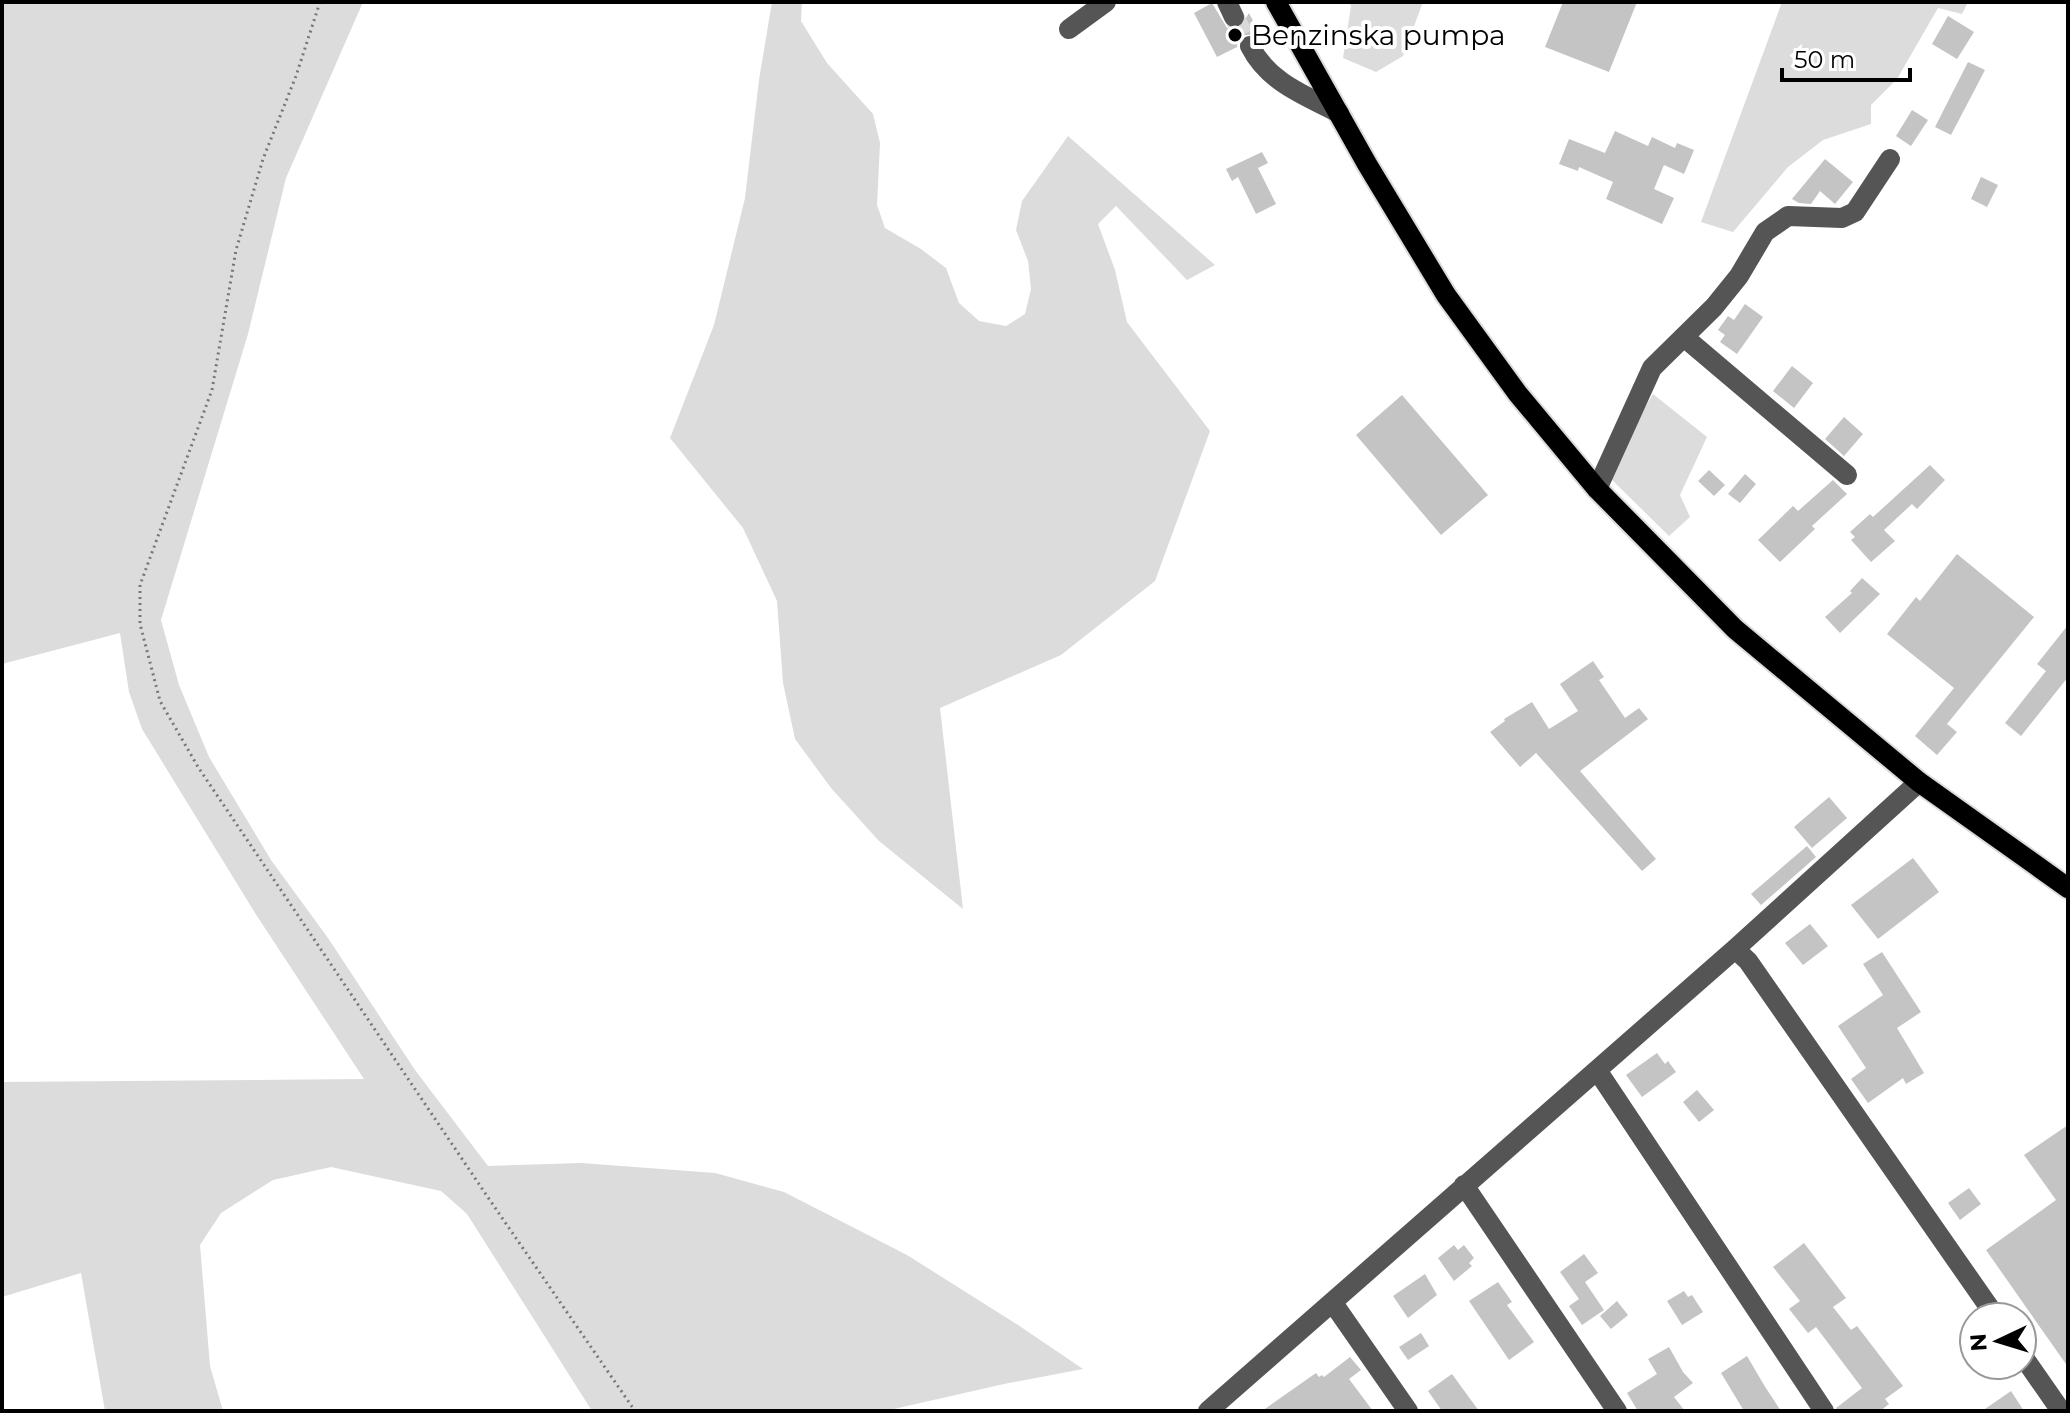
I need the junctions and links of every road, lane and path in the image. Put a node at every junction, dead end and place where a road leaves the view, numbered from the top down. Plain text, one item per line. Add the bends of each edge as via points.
1 (320, 2) edge
2 (1106, 2) edge
3 (1276, 2) edge
4 (1069, 29) dead end
5 (1250, 46) tunnel mouth
6 (1339, 113) junction
7 (1890, 159) dead end
8 (1684, 337) junction
9 (1847, 475) dead end
10 (1597, 489) junction
11 (1919, 782) junction
12 (2068, 888) edge
13 (1735, 949) junction
14 (1597, 1070) junction
15 (1464, 1185) junction
16 (1985, 1301) edge
17 (1333, 1303) junction
18 (2038, 1378) edge
19 (635, 1411) edge
20 (1208, 1411) edge
21 (1408, 1411) edge
22 (1617, 1411) edge
23 (1824, 1411) edge
24 (2061, 1411) edge

1 - 19 path via 236,250 212,390 140,585 142,637 160,701 198,767
2 - 4 street
3 - 6 main road
5 - 6 street via 1257,61 1287,87
6 - 10 main road via 1446,295
7 - 8 street via 1855,212 1842,218 1788,216 1765,232 1739,276
8 - 9 street
8 - 10 street via 1652,368
10 - 11 main road via 1735,629
11 - 12 main road
11 - 13 street
13 - 14 street
13 - 16 street
14 - 15 street
14 - 23 street
15 - 17 street
15 - 22 street
17 - 20 street
17 - 21 street
18 - 24 street

